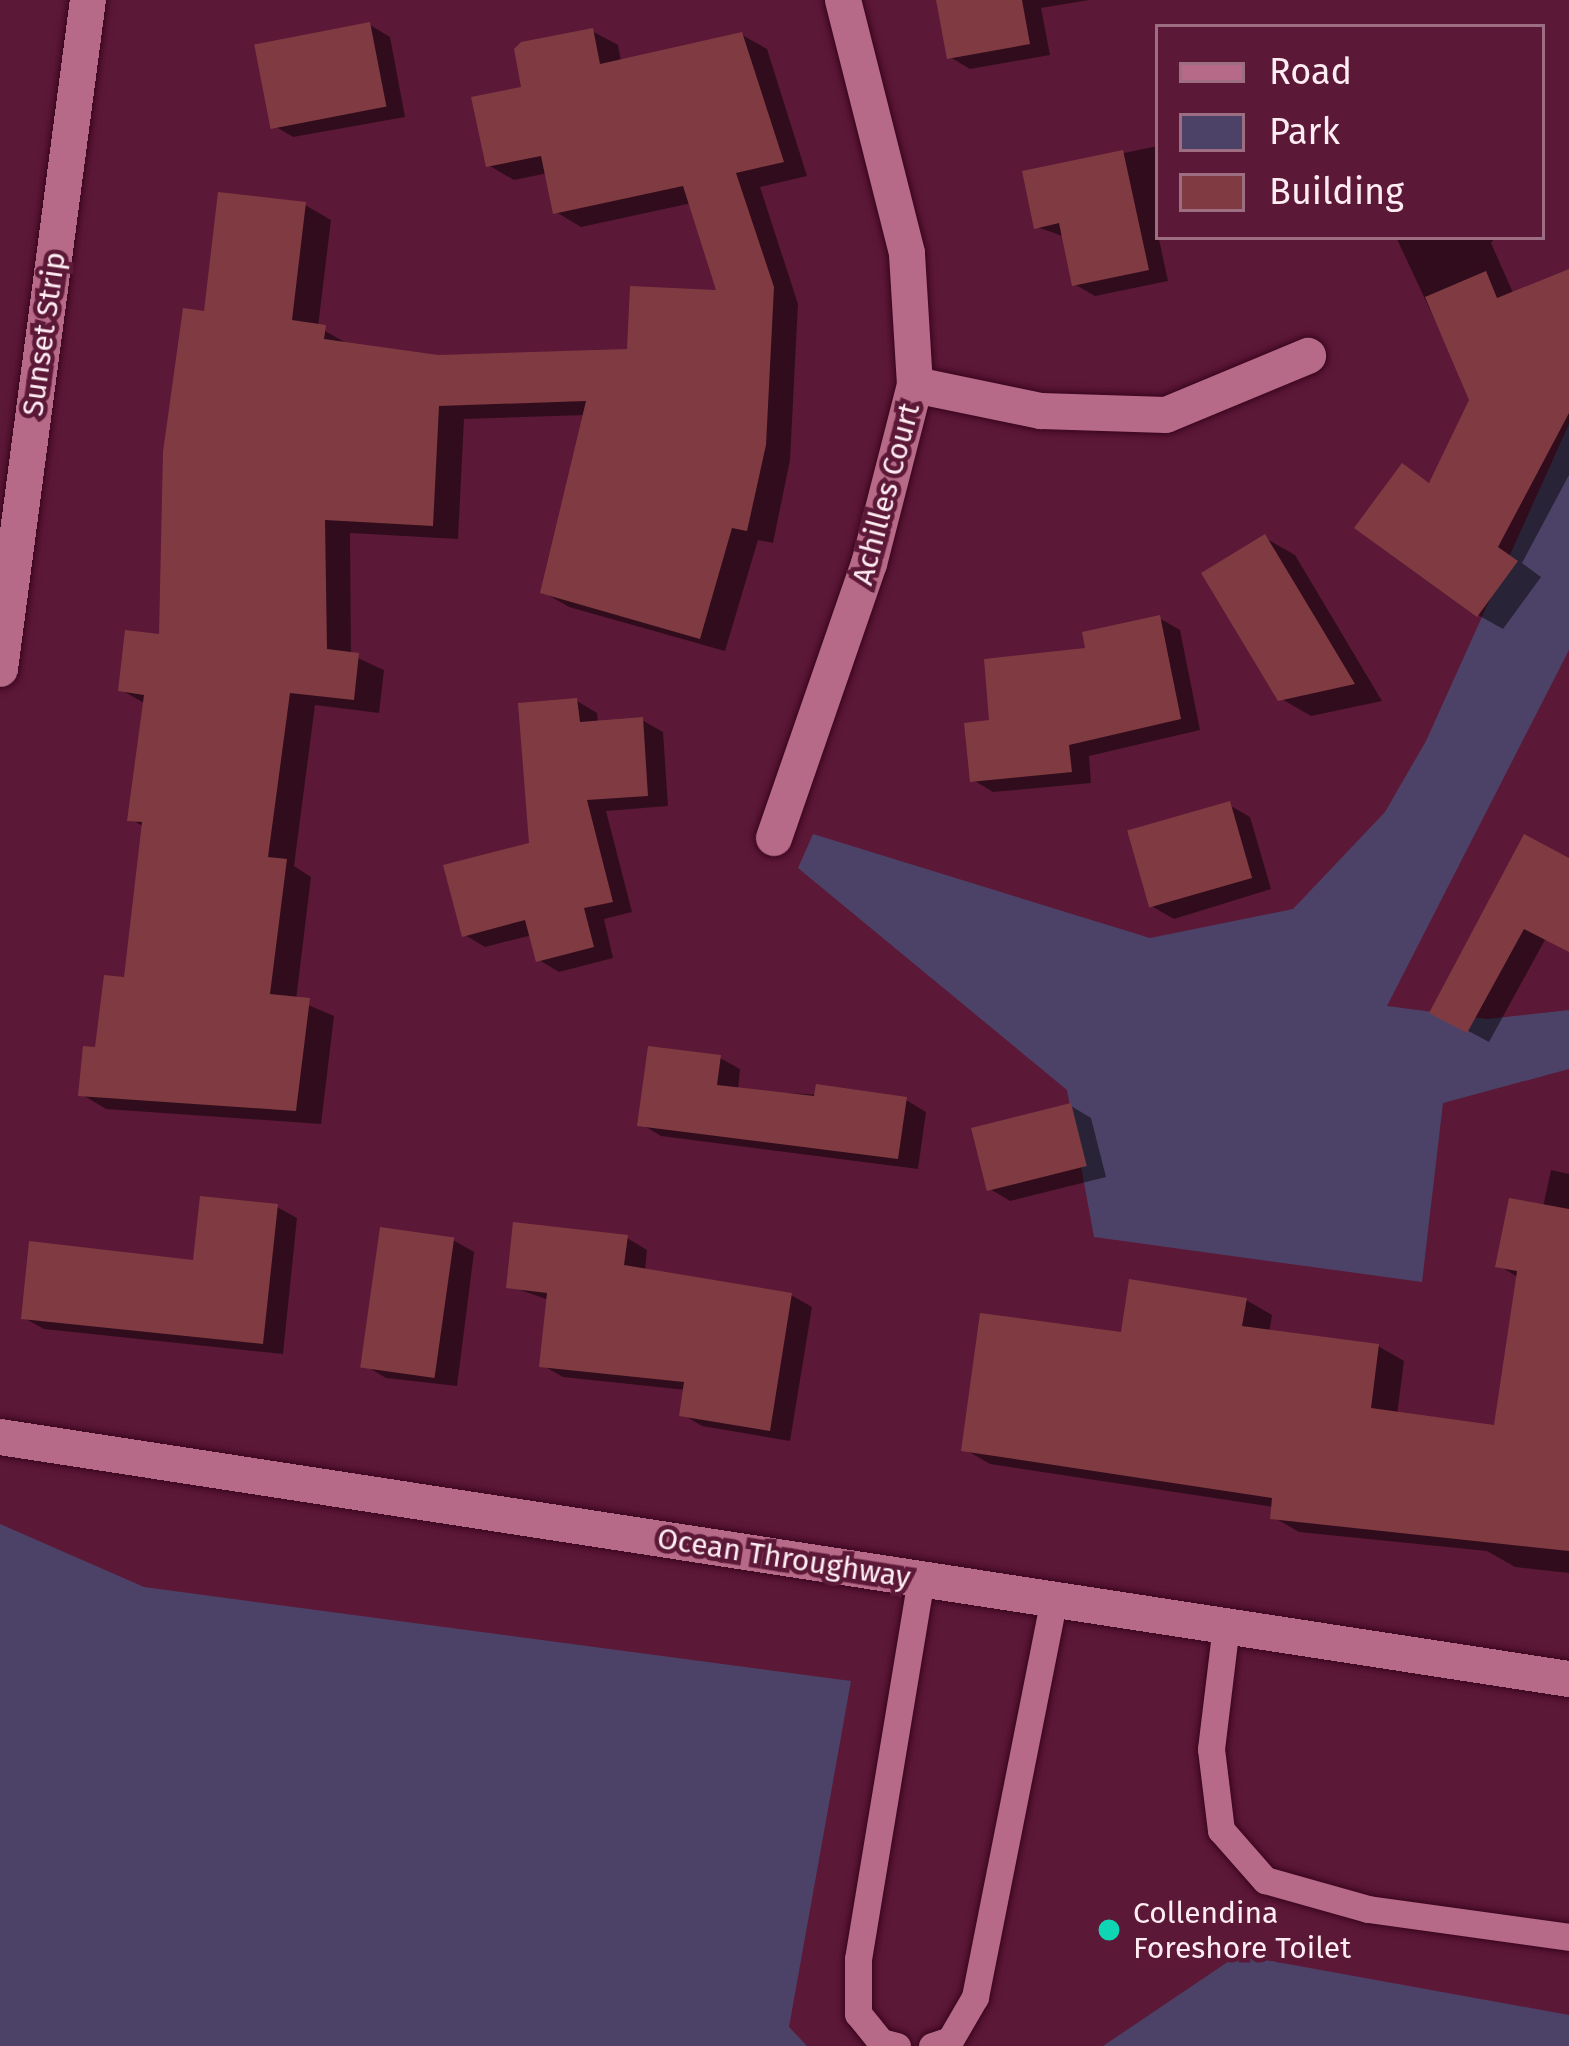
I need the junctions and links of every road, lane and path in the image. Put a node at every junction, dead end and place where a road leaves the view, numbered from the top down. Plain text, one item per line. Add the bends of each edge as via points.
1 (88, 0) edge
2 (843, 0) edge
3 (1308, 356) dead end
4 (915, 385) junction
5 (0, 669) edge
6 (774, 838) dead end
7 (0, 1437) edge
8 (921, 1579) junction
9 (1054, 1599) junction
10 (1226, 1625) junction
11 (1569, 1679) edge
12 (1569, 1936) edge
13 (897, 2046) edge
14 (932, 2046) edge

1 - 5 street, Sunset Strip
2 - 4 street, Achilles Court via 907,253
3 - 4 street via 1166,415 1041,411
4 - 6 street, Achilles Court via 869,564
7 - 8 street, Ocean Throughway
8 - 9 street, Ocean Throughway
8 - 13 lane via 858,1959 858,2014 881,2042
9 - 10 street, Ocean Throughway
9 - 14 lane via 975,1997 950,2040
10 - 11 street, Ocean Throughway
10 - 12 lane via 1211,1749 1221,1830 1265,1880 1368,1909

